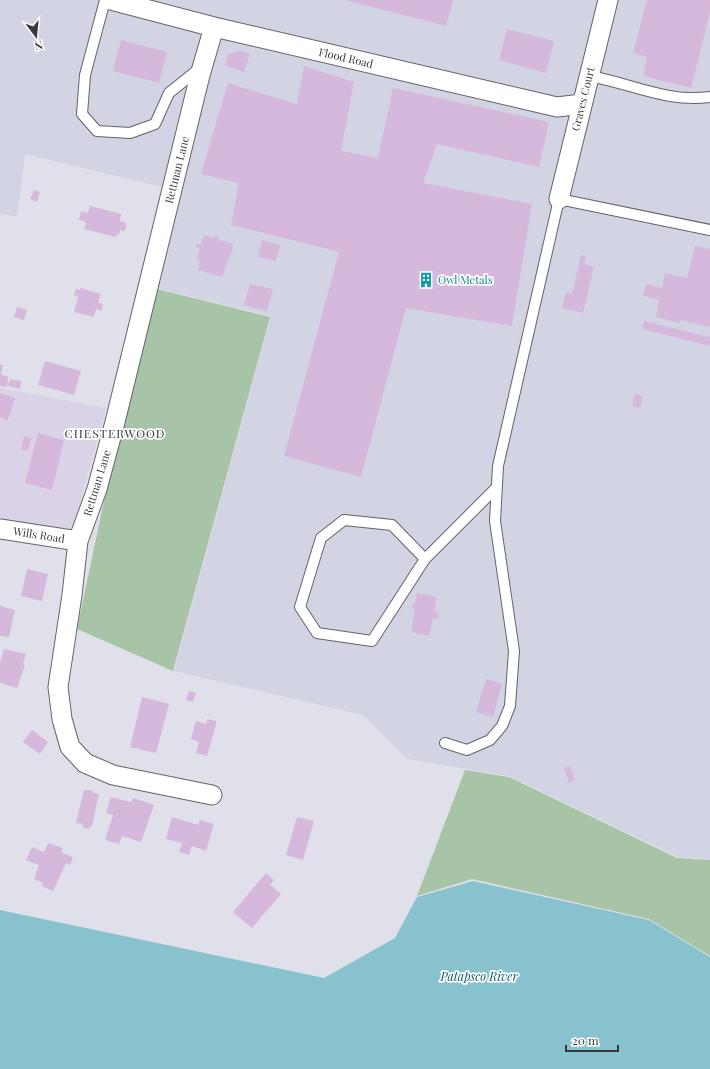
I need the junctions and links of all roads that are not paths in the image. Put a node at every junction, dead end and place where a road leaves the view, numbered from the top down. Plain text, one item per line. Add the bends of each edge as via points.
1 (106, 0) edge
2 (111, 0) edge
3 (608, 0) edge
4 (214, 27) junction
5 (203, 66) junction
6 (589, 76) junction
7 (710, 97) edge
8 (582, 104) junction
9 (560, 199) junction
10 (710, 230) edge
11 (497, 487) junction
12 (0, 529) edge
13 (78, 542) junction
14 (425, 559) junction
15 (445, 743) dead end
16 (212, 795) dead end

1 - 5 lane via 85,75 82,114 97,131 130,133 155,124 170,93
2 - 4 street, Flood Road
3 - 6 street, Graves Court
4 - 5 street, Rettman Lane
4 - 8 street, Flood Road via 557,107
5 - 13 street, Rettman Lane via 115,422 97,489
6 - 7 lane via 665,96 691,99
6 - 8 street, Graves Court
8 - 9 street, Graves Court
9 - 10 lane
9 - 11 lane via 498,466
11 - 14 lane
11 - 15 lane via 495,521 514,651 510,706 502,726 490,740 467,750
12 - 13 street, Wills Road
13 - 16 street, Rettman Lane via 58,688 62,719 70,747 85,763 113,775
14 - 14 lane via 372,641 318,633 300,607 321,538 344,520 392,525

